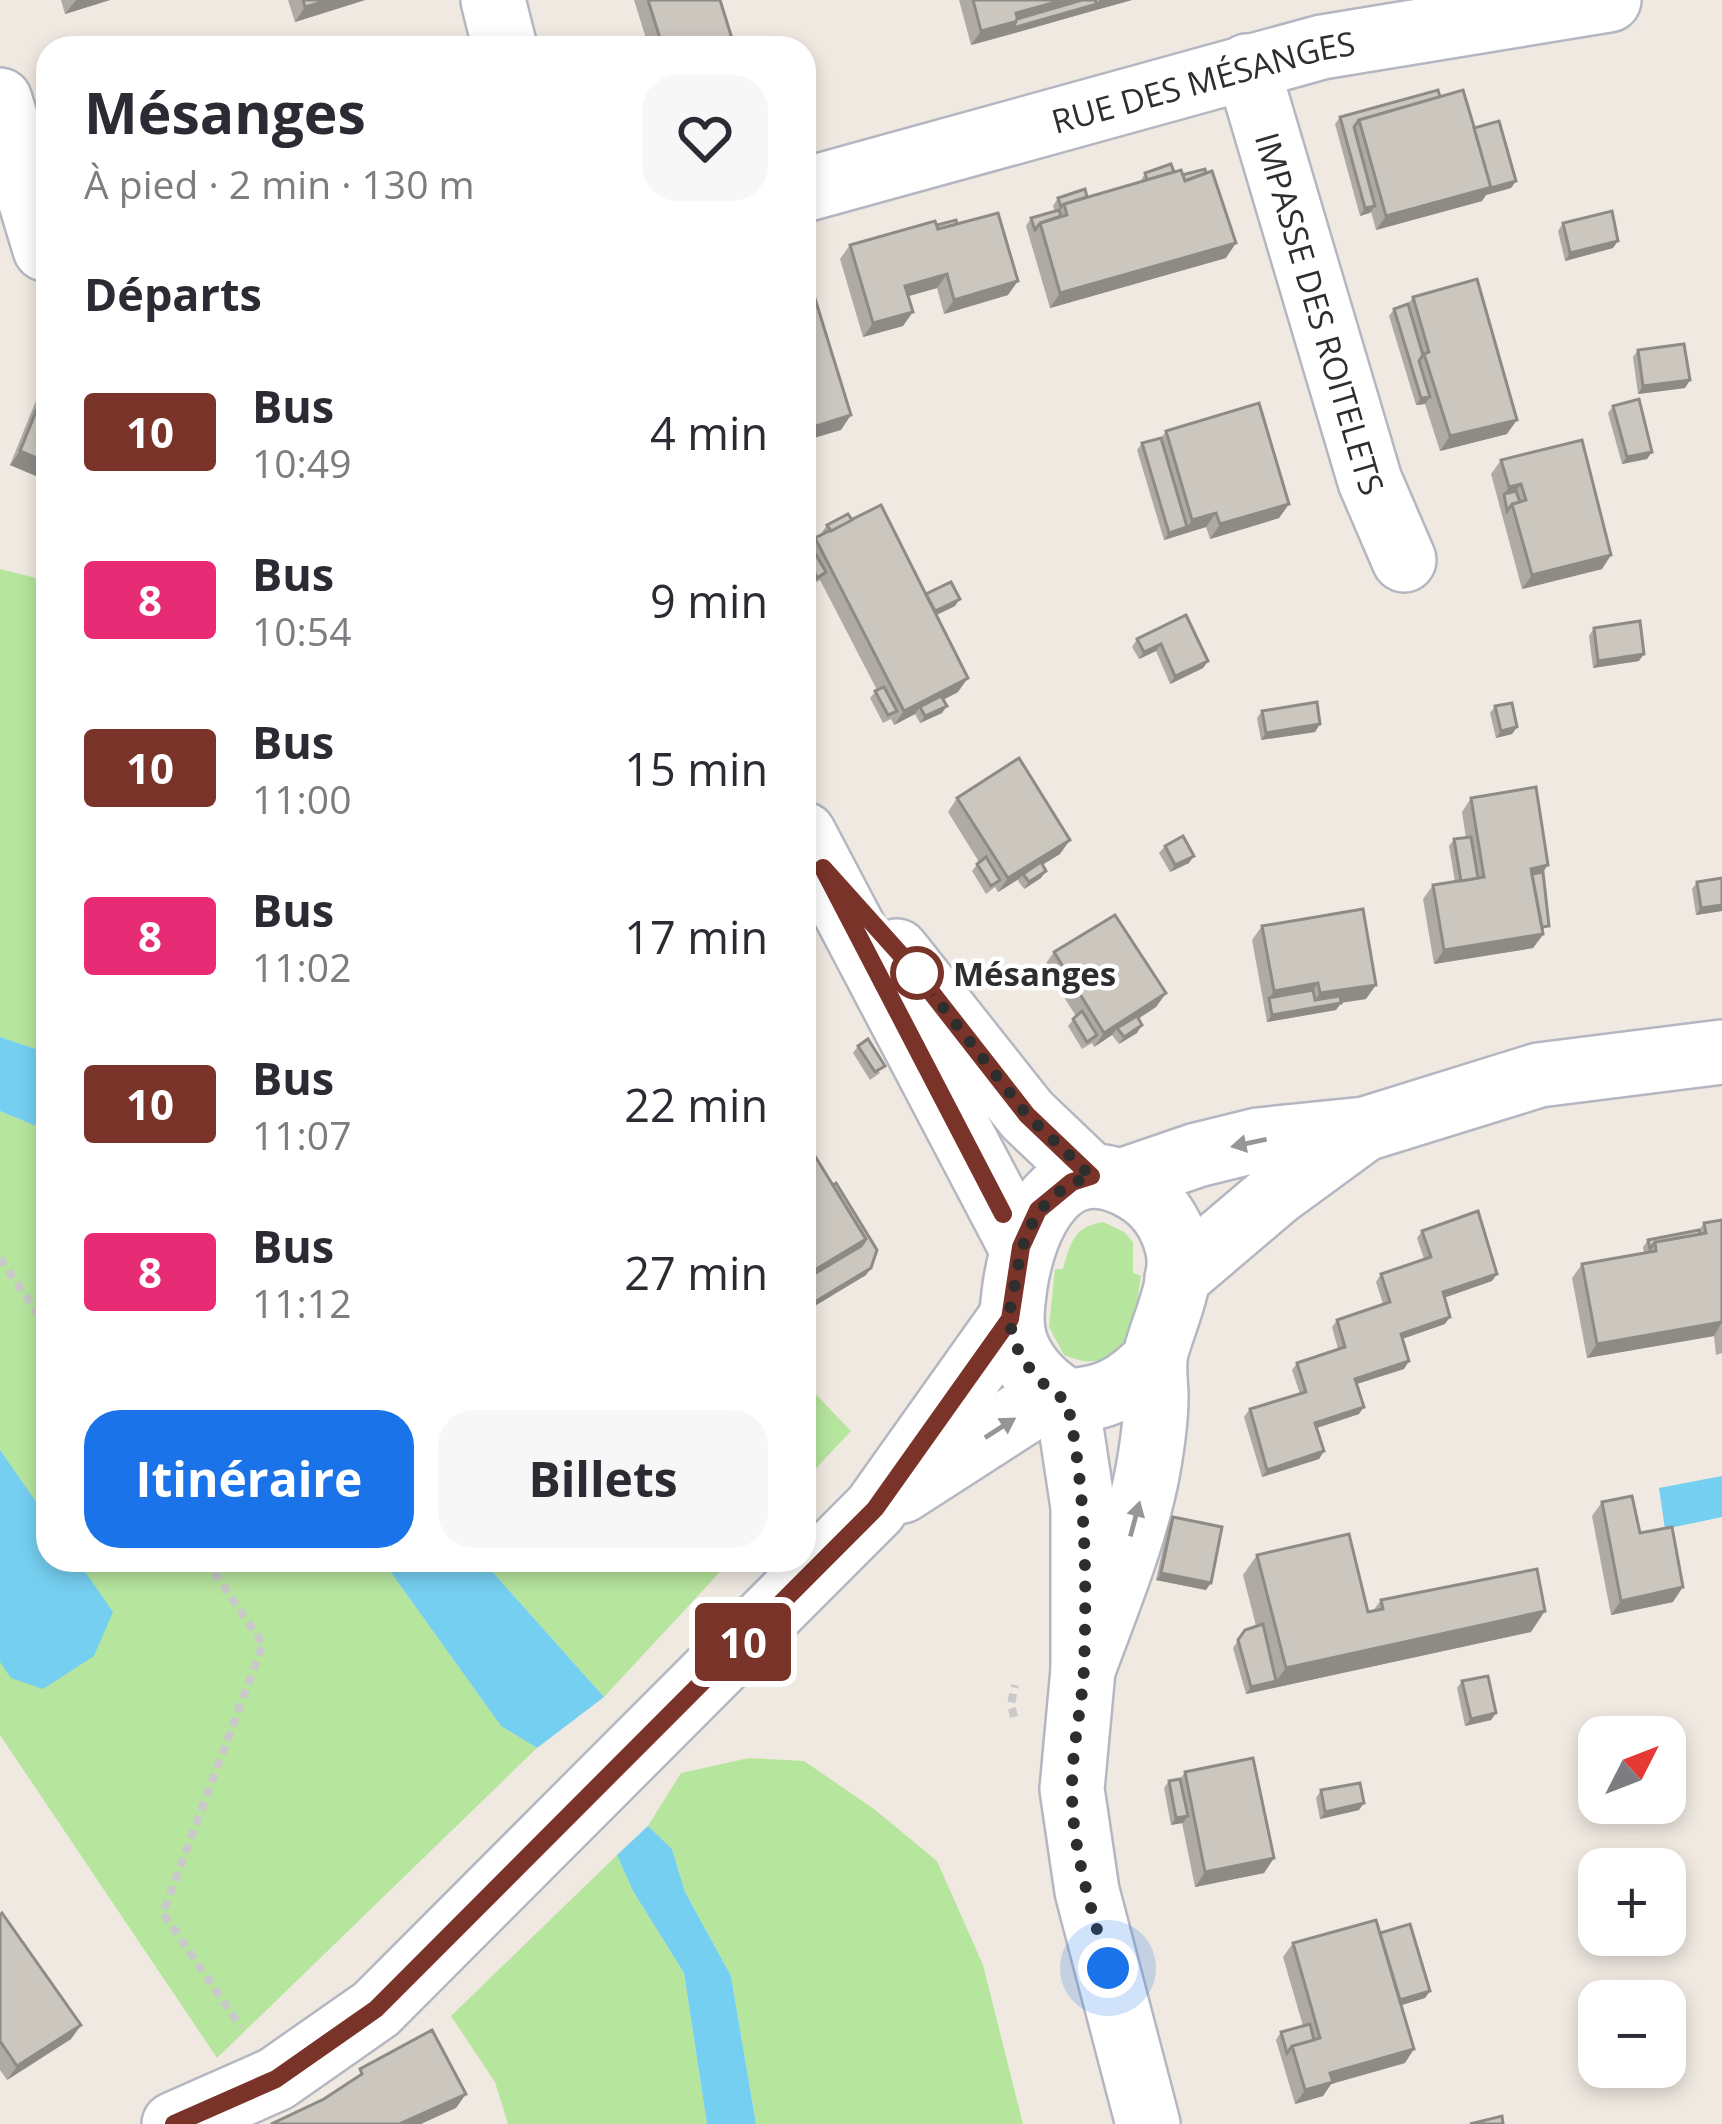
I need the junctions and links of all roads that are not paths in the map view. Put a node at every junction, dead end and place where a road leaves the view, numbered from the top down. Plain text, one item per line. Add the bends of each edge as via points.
1 (493, 0) edge
2 (1609, 0) edge
3 (502, 36) edge
4 (1247, 66) junction
5 (0, 100) edge
6 (816, 187) edge
7 (31, 244) edge
8 (1404, 560) dead end
9 (816, 855) edge
10 (816, 857) edge
11 (1722, 1052) edge
12 (1364, 1129) junction
13 (1106, 1178) junction
14 (1021, 1247) junction
15 (1177, 1278) junction
16 (1010, 1319) junction
17 (1155, 1359) junction
18 (1061, 1397) junction
19 (875, 1509) junction
20 (816, 1568) edge
21 (812, 1572) edge
22 (1084, 1670) junction
23 (174, 2124) edge
24 (1148, 2124) edge

1 - 3 street
2 - 4 street, RUE DES MÉSANGES
4 - 6 street, RUE DES MÉSANGES
4 - 8 street, IMPASSE DES ROITELETS via 1370,481
5 - 7 street
9 - 13 street via 1027,1115
10 - 14 street
11 - 12 street via 1538,1076
12 -> 13 street via 1258,1140
12 - 15 street
13 - 14 street via 1072,1182 1038,1210
13 - 15 street via 1146,1195 1166,1217 1178,1247
14 - 16 street
15 - 17 street
16 - 18 street via 1034,1374
16 - 19 street
17 - 18 street via 1114,1394
22 -> 17 street via 1148,1471
19 -> 18 street
18 - 22 street via 1083,1507
19 - 20 street
21 - 23 street via 376,2009 276,2079
22 - 24 street via 1072,1789 1078,1838

